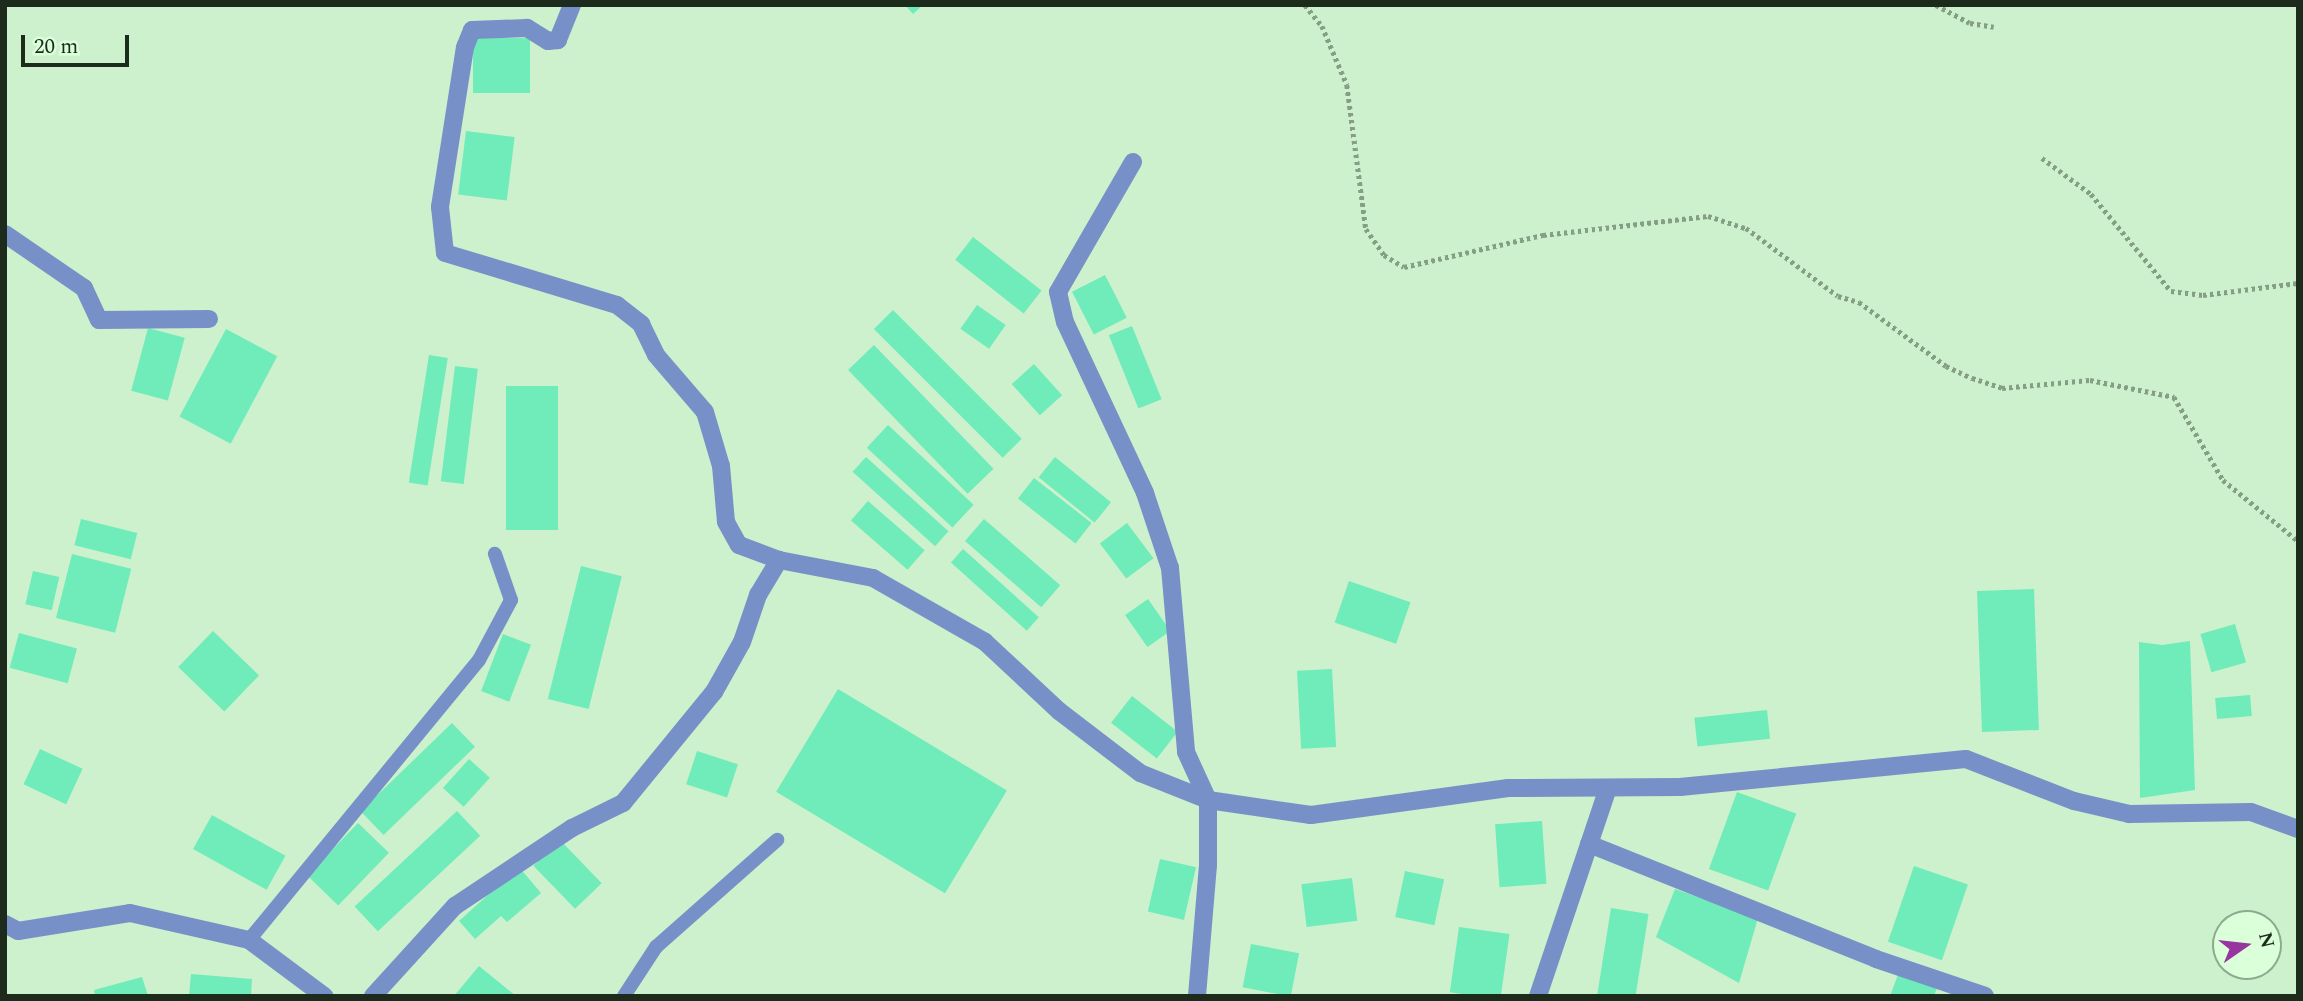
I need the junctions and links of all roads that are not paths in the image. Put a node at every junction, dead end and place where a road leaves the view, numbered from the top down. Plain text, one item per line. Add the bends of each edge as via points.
1 (572, 5) edge
2 (1133, 162) dead end
3 (5, 234) edge
4 (209, 319) dead end
5 (495, 554) dead end
6 (779, 560) junction
7 (1608, 788) junction
8 (1208, 800) junction
9 (2298, 829) edge
10 (778, 840) dead end
11 (1589, 844) junction
12 (5, 924) edge
13 (249, 940) junction
14 (324, 996) edge
15 (373, 996) edge
16 (624, 996) edge
17 (1196, 996) edge
18 (1538, 996) edge
19 (1985, 996) edge

1 - 6 street via 558,40 548,41 527,28 472,30 465,47 440,207 445,253 617,305 641,324 656,355 705,412 721,467 726,522 740,545
2 - 8 street via 1058,292 1065,322 1145,493 1170,568 1186,752
3 - 4 street via 84,288 99,320
5 - 13 lane via 511,600 480,660
6 - 8 street via 873,578 985,642 1059,711 1140,773
6 - 15 street via 758,595 743,642 714,692 623,803 572,828 455,906
7 - 8 street via 1508,788 1311,815
7 - 9 street via 1680,787 1966,759 2052,793 2129,814 2251,812
7 - 11 street
8 - 17 street via 1208,865
10 - 16 lane via 656,947
11 - 18 street
11 - 19 street via 1876,958
12 - 13 street via 18,931 130,913
13 - 14 street

